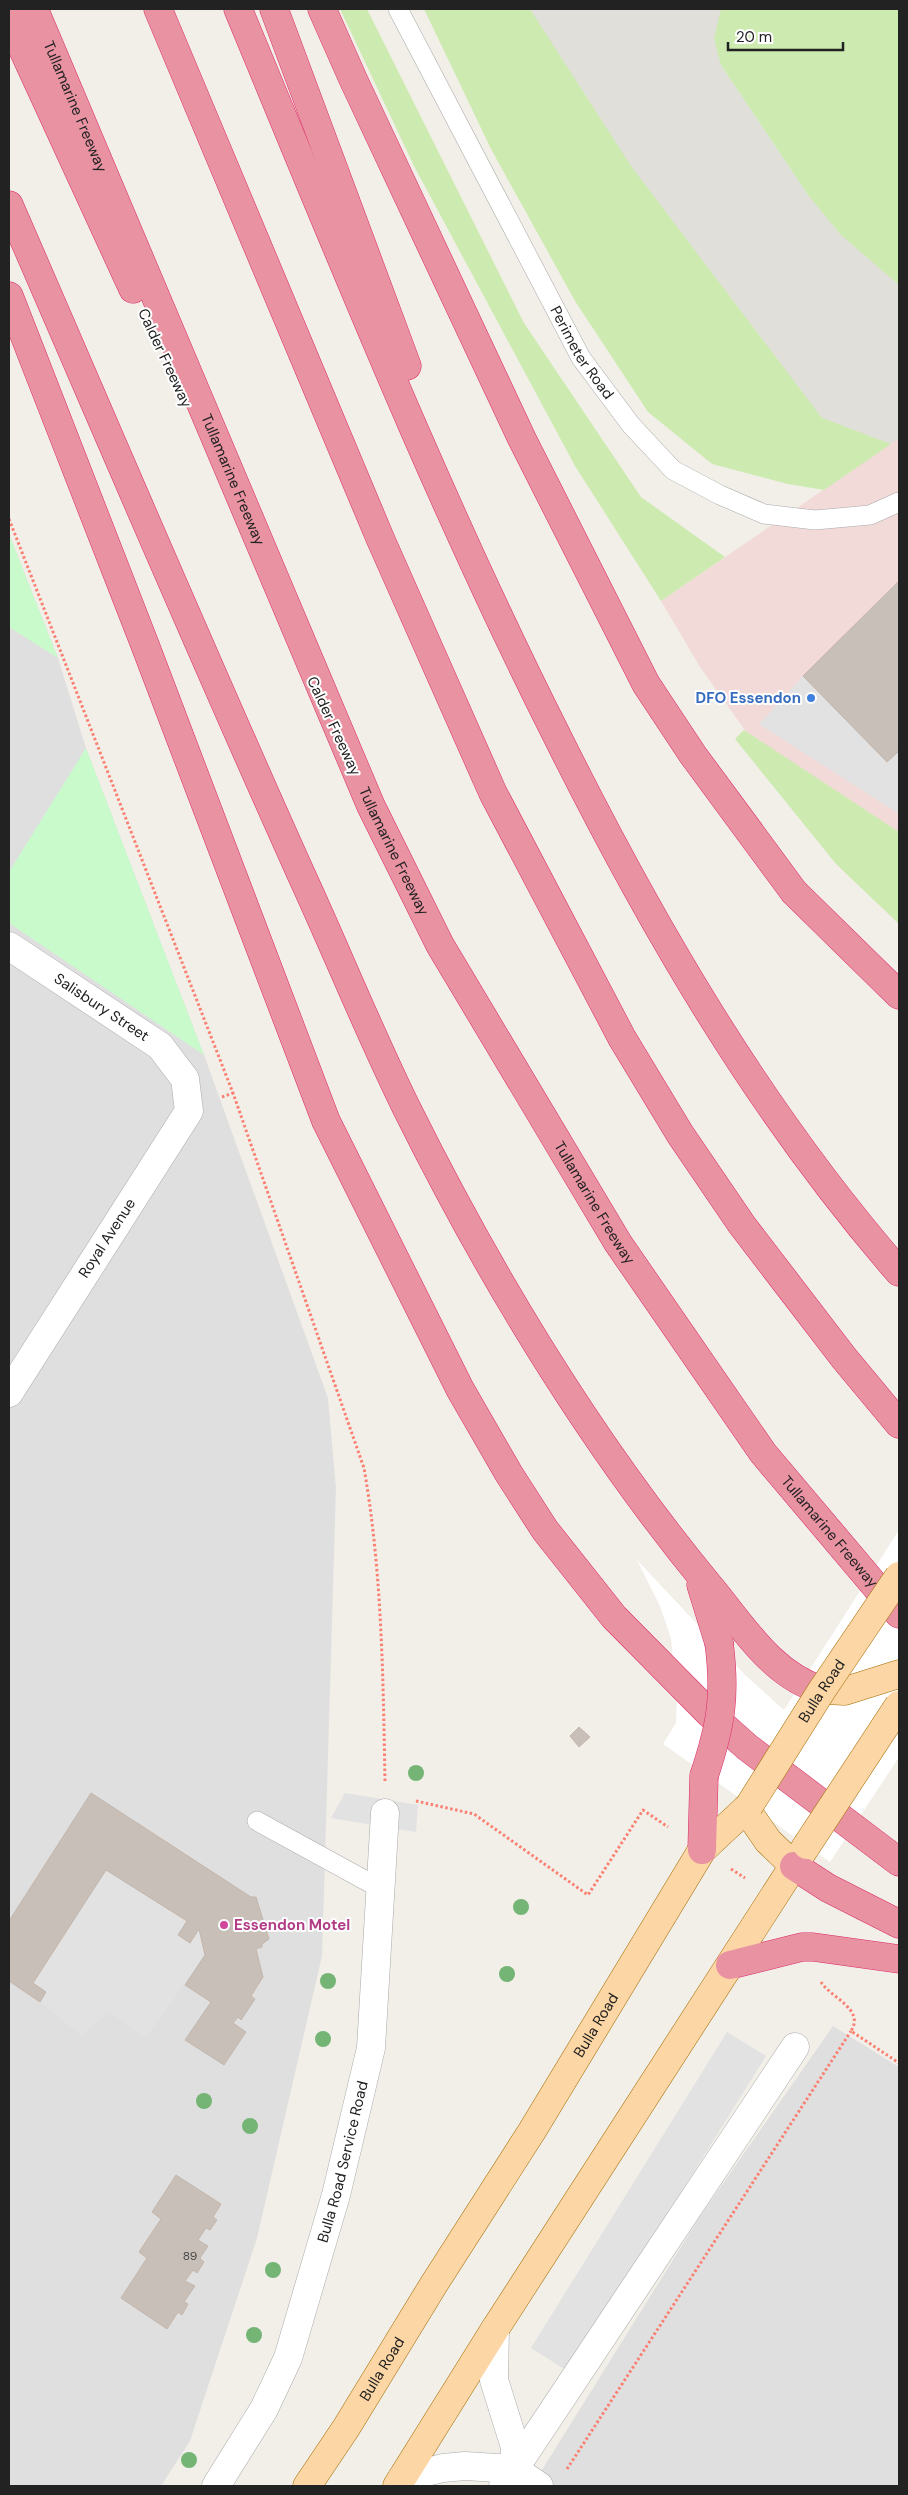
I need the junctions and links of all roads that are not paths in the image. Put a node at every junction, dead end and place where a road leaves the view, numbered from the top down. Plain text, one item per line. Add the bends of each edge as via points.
1 (34, 9) edge
2 (158, 9) edge
3 (238, 9) edge
4 (274, 9) edge
5 (322, 9) edge
6 (398, 9) edge
7 (9, 19) edge
8 (9, 205) edge
9 (9, 296) edge
10 (899, 502) edge
11 (530, 682) junction
12 (371, 806) junction
13 (9, 946) edge
14 (899, 995) edge
15 (185, 1078) joint
16 (899, 1272) edge
17 (9, 1393) edge
18 (899, 1424) edge
19 (694, 1567) junction
20 (899, 1576) edge
21 (899, 1614) edge
22 (899, 1674) edge
23 (812, 1686) junction
24 (899, 1705) edge
25 (385, 1804) road end
26 (747, 1807) junction
27 (257, 1821) dead end
28 (702, 1850) junction
29 (801, 1855) junction
30 (899, 1862) edge
31 (381, 1890) junction
32 (899, 1924) edge
33 (899, 1959) edge
34 (730, 1965) junction
35 (795, 2047) dead end
36 (495, 2329) junction
37 (509, 2478) edge
38 (399, 2482) edge
39 (216, 2486) edge
40 (307, 2486) edge
41 (539, 2486) edge

1 - 12 highway, Tullamarine Freeway
2 - 18 highway via 380,538 493,793 622,1038 680,1134 742,1225
3 - 11 highway via 452,517
4 - 11 highway
5 - 14 highway via 522,439 646,684 794,892
6 - 10 lane, Perimeter Road via 580,358 630,425 673,470 720,496 764,514 816,520 870,515
7 - 12 highway, Calder Freeway
8 - 19 highway via 249,758 407,1108 478,1243 534,1339 587,1422
9 - 30 highway via 326,1121 464,1398 545,1530 614,1617 747,1747
11 - 16 highway via 604,830 698,997 820,1175
12 - 21 highway, Tullamarine Freeway via 440,945 618,1243 763,1453
13 - 15 street, Salisbury Street via 160,1046
15 - 17 street, Royal Avenue via 189,1111
19 - 23 highway via 767,1654
19 - 28 highway, bridge via 719,1643 724,1687 718,1732 704,1776
20 - 23 main road, Bulla Road, bridge
22 - 23 main road via 845,1691
23 - 26 main road, Bulla Road, bridge
24 - 29 main road, bridge
25 - 31 street, Bulla Road Service Road
26 - 28 main road, Bulla Road
26 - 29 main road via 768,1841
27 - 31 lane
28 - 40 main road, Bulla Road via 532,2131
29 - 32 highway via 828,1888
29 - 34 main road
31 - 39 street, Bulla Road Service Road via 371,2048 336,2195 288,2358 264,2408
33 - 34 highway via 802,1947
34 - 36 main road
35 - 37 street
36 - 37 street via 494,2380 514,2447
36 - 38 main road
37 - 38 street via 465,2466 443,2468
37 - 41 street

